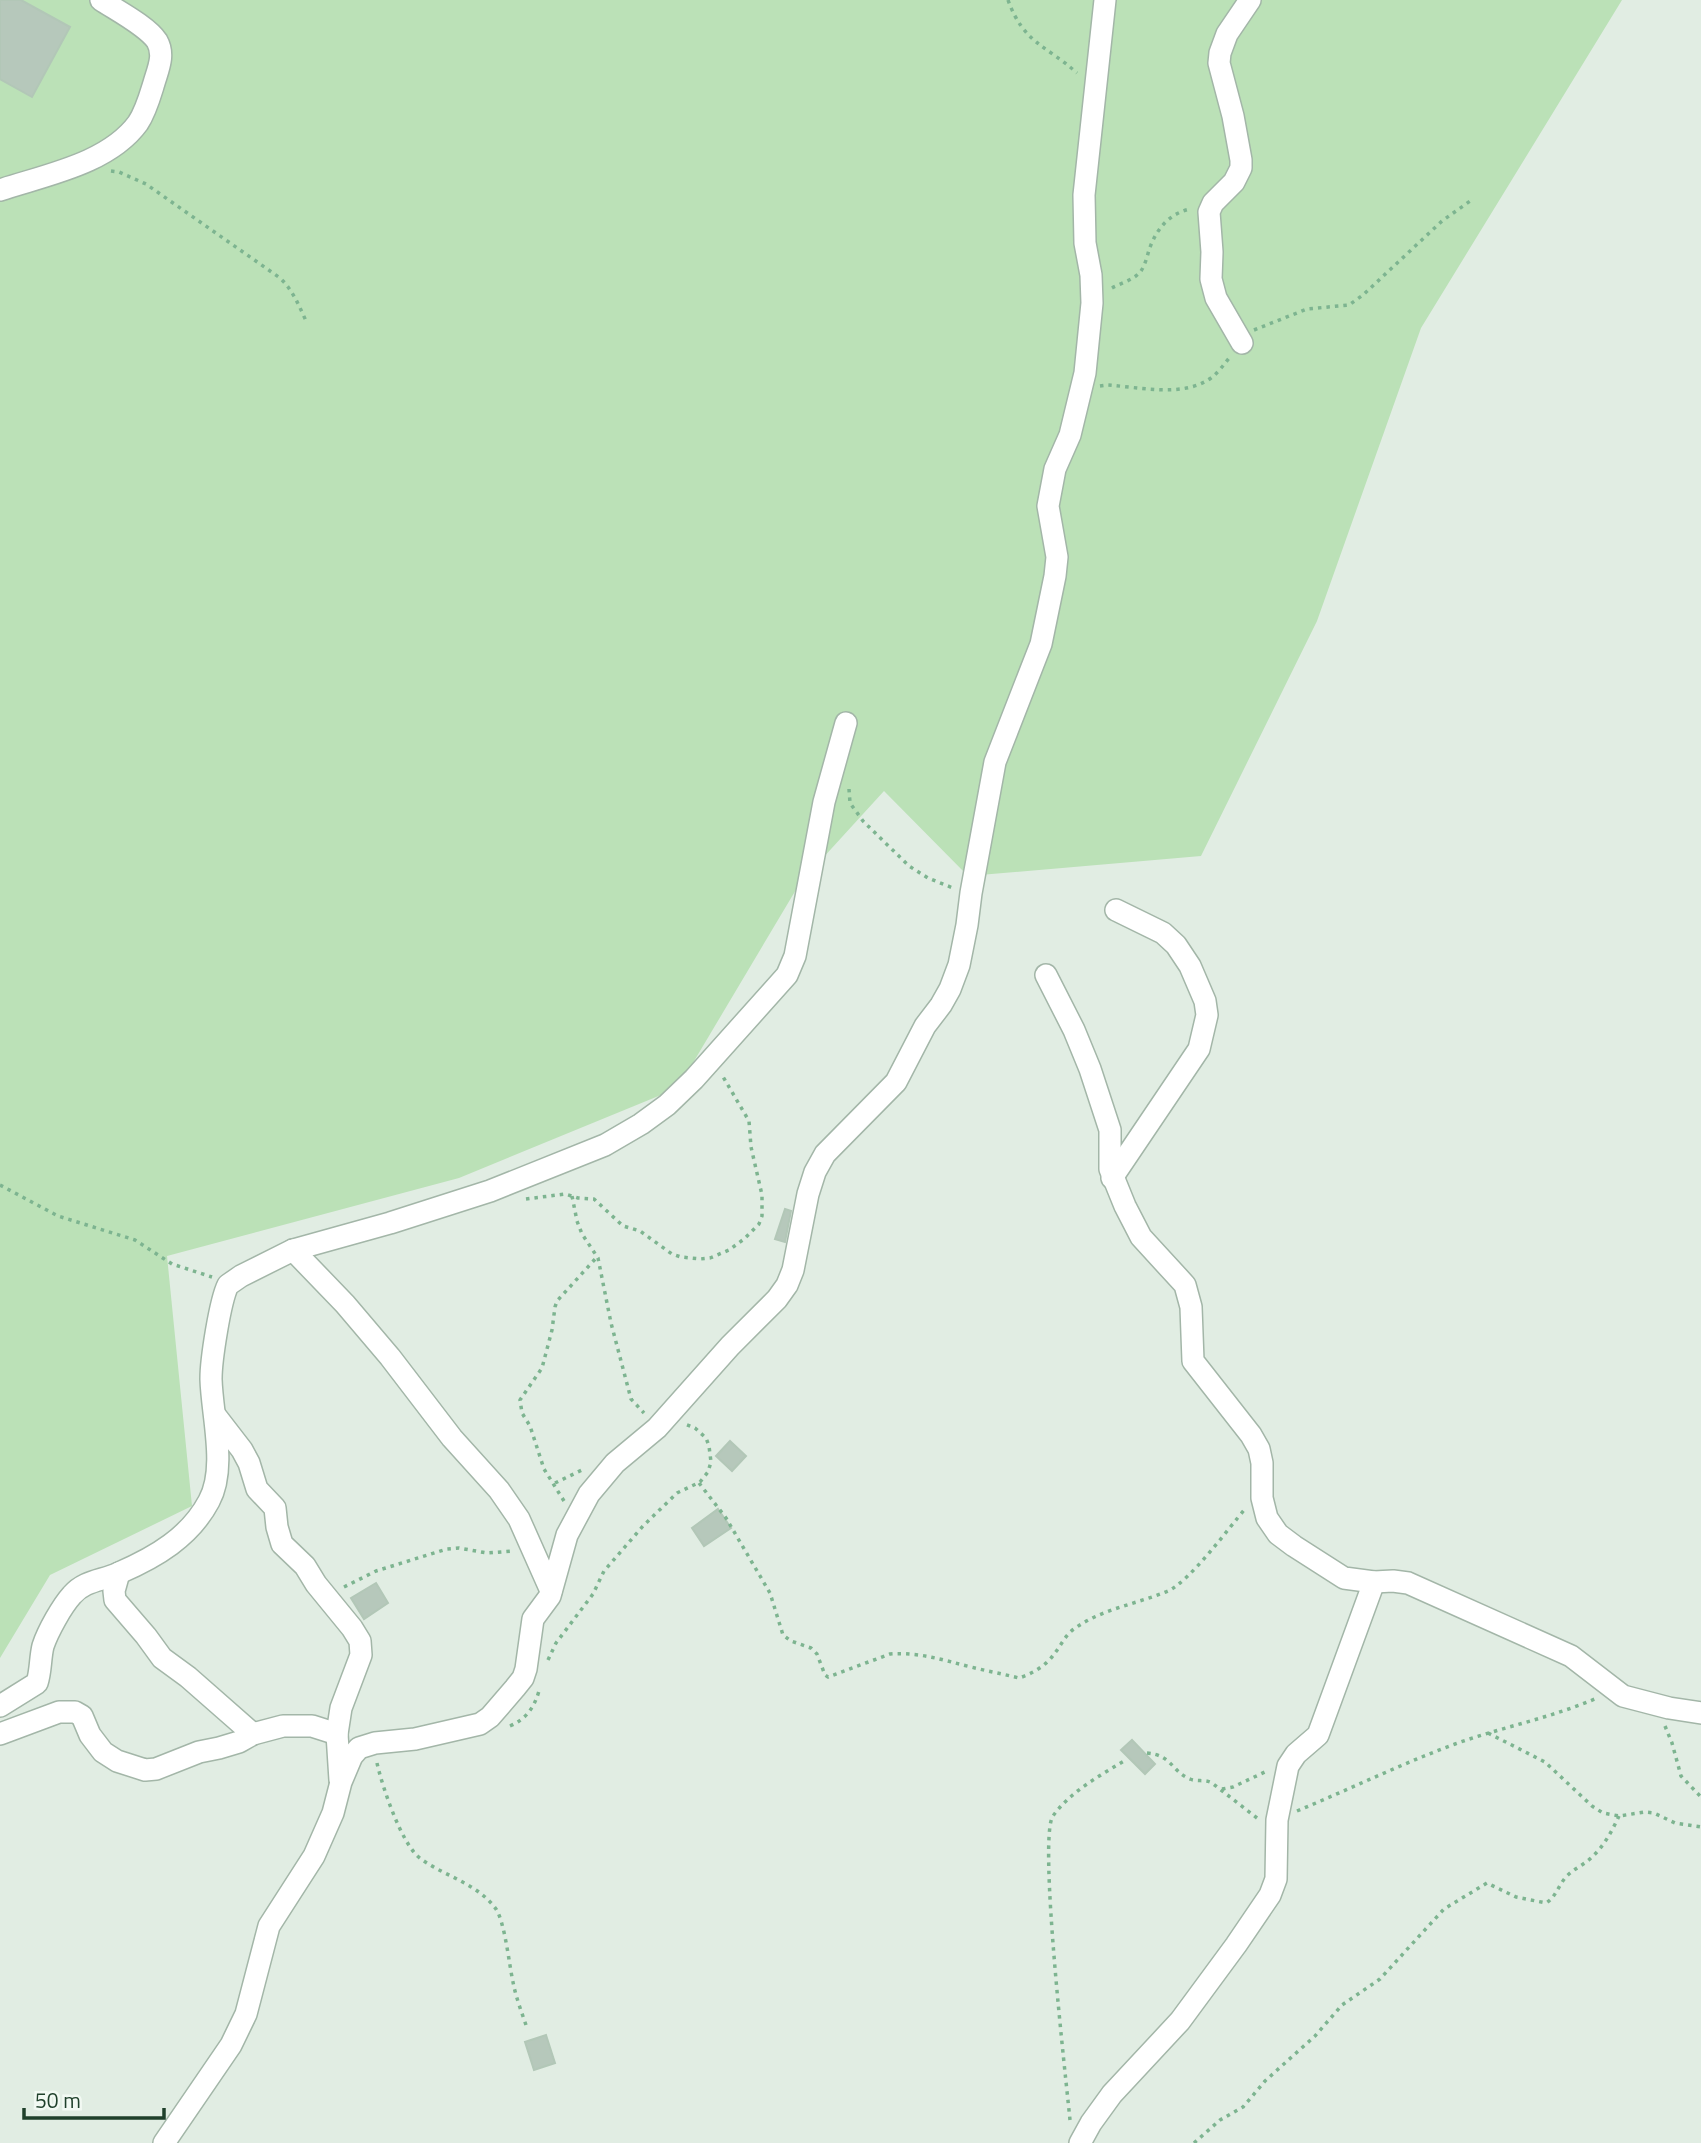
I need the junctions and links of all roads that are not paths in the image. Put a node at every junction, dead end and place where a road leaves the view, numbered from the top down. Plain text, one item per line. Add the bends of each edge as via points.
1 (101, 0) edge
2 (1105, 0) edge
3 (1250, 0) edge
4 (0, 190) edge
5 (1242, 343) road end
6 (846, 723) dead end
7 (1116, 910) dead end
8 (1046, 975) dead end
9 (1112, 1178) junction
10 (293, 1250) junction
11 (215, 1416) junction
12 (118, 1573) junction
13 (1374, 1582) junction
14 (551, 1591) junction
15 (0, 1706) edge
16 (1701, 1713) edge
17 (0, 1734) edge
18 (253, 1734) junction
19 (337, 1734) junction
20 (341, 1782) junction
21 (1075, 2136) edge
22 (164, 2143) edge

1 - 4 street via 156,39 160,49 149,99 138,122 110,149 71,168
2 - 14 street via 1084,195 1092,295 1081,391 1050,490 1048,506 1057,557 1050,605 1041,644 995,762 959,965 896,1082 825,1154 815,1172 787,1286 662,1423 599,1480 567,1535
3 - 5 street via 1227,34 1219,63 1241,168 1209,212 1211,279 1216,298
6 - 10 street via 824,802 792,965 667,1105 605,1145 490,1191
7 - 9 street via 1163,933 1176,945 1190,965 1207,1015 1199,1049
8 - 9 street via 1074,1030 1110,1130
9 - 13 street via 1141,1237 1185,1285 1191,1307 1193,1361 1259,1450 1267,1518 1278,1534 1344,1578
10 - 11 street via 226,1289 211,1380
10 - 14 street via 345,1304 499,1490 519,1519
11 - 12 street via 218,1448 211,1499 174,1545
11 - 19 street via 242,1450 257,1489 275,1508 282,1544 305,1566 362,1647
12 - 15 street via 89,1582 73,1593 44,1644 37,1683
12 - 18 street via 115,1600 162,1658
13 - 16 street via 1408,1583 1543,1642 1571,1656 1623,1696
13 - 21 street via 1318,1735 1288,1766 1277,1825 1276,1879 1270,1895 1180,2021
14 - 20 street via 533,1619 523,1678 490,1717 473,1727 359,1748
17 - 18 street via 59,1712 75,1712 103,1752 145,1770
18 - 19 street via 298,1724
19 - 20 street
20 - 22 street via 314,1856 269,1926 246,2014 231,2045

